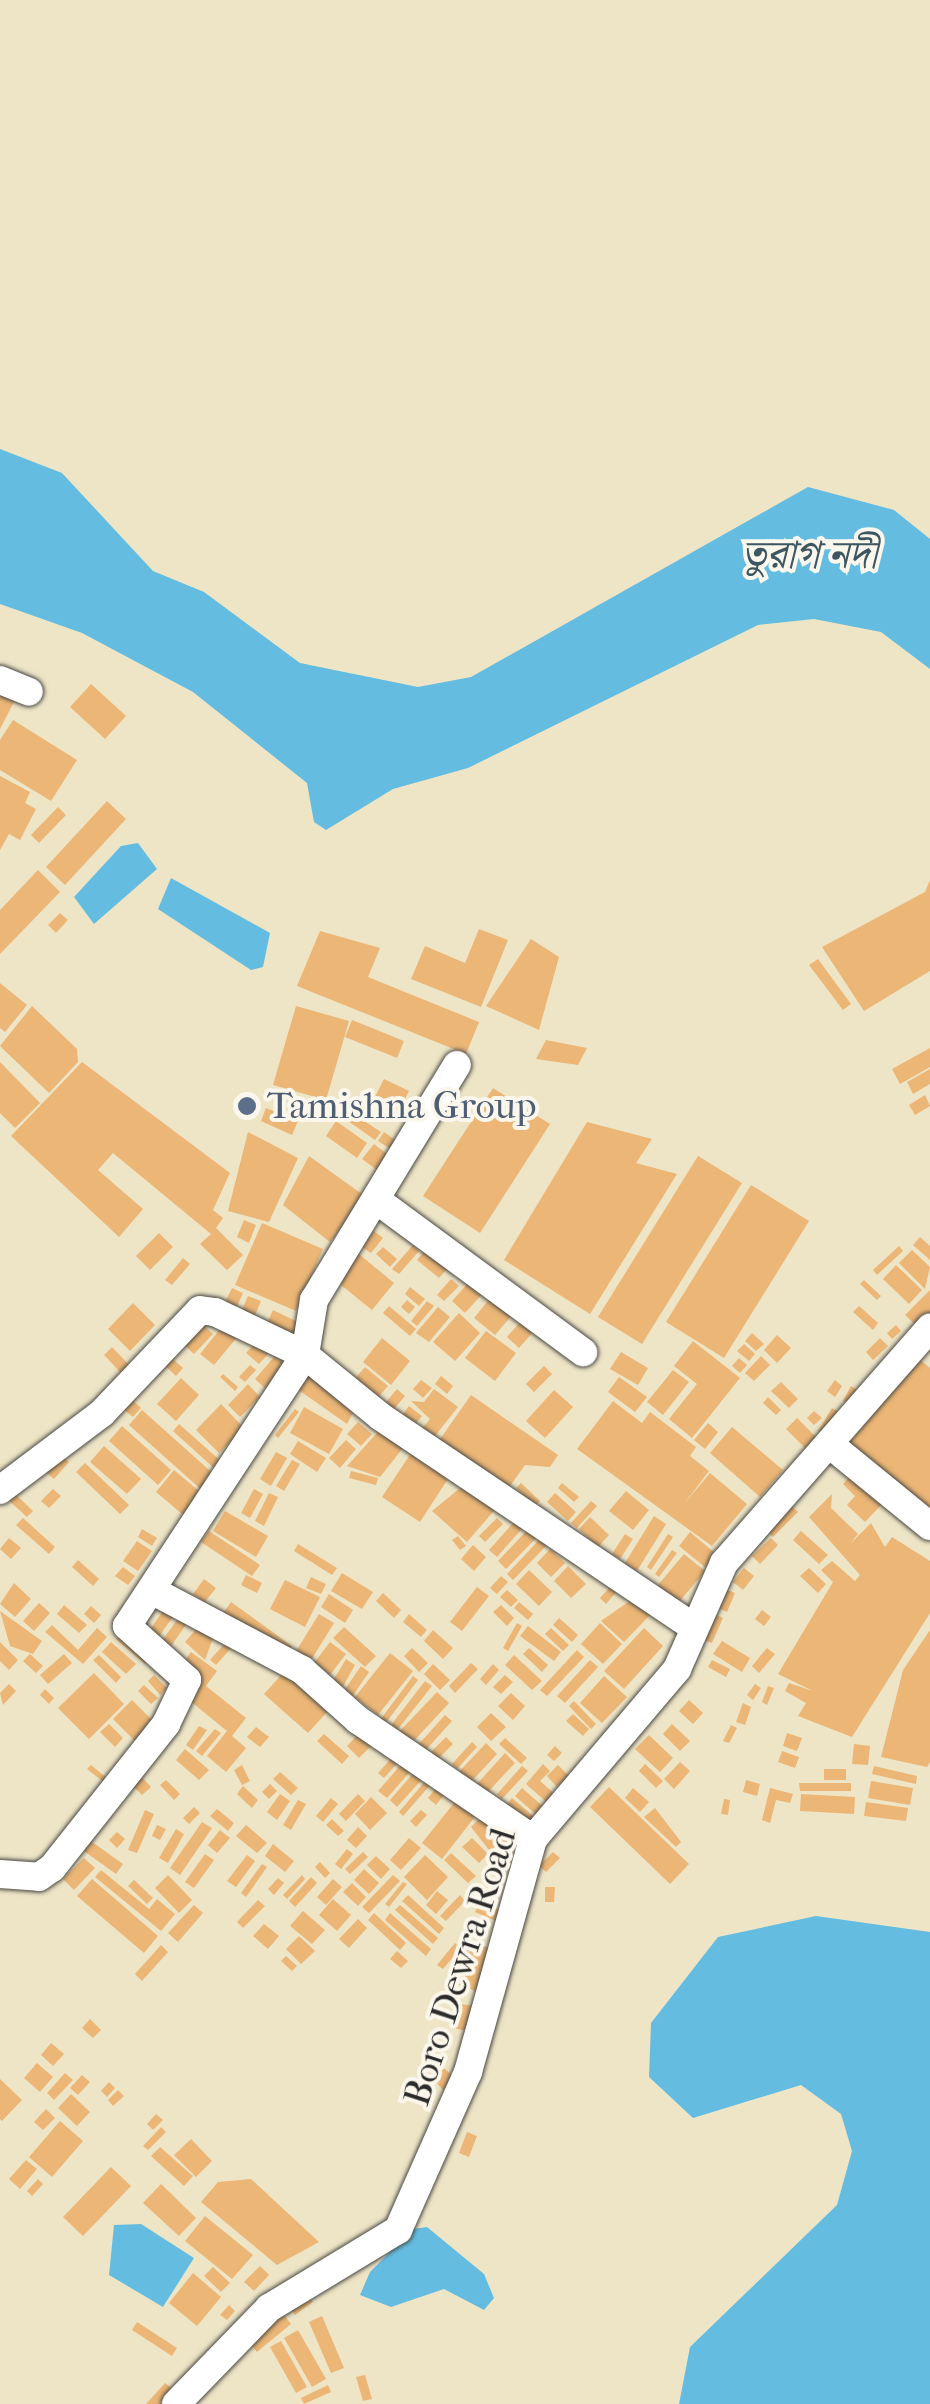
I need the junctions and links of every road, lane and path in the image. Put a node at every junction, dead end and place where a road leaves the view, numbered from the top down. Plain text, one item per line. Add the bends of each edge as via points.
1 (0, 680) edge
2 (29, 692) dead end
3 (458, 1065) dead end
4 (378, 1201) junction
5 (930, 1328) edge
6 (583, 1352) dead end
7 (305, 1354) junction
8 (834, 1446) junction
9 (0, 1490) edge
10 (930, 1526) edge
11 (152, 1591) junction
12 (693, 1627) junction
13 (534, 1839) junction
14 (0, 1874) edge
15 (176, 2404) edge

1 - 2 street
3 - 4 street
4 - 6 street
4 - 7 street via 314,1300
5 - 8 street, Boro Dewra Road
7 - 9 street via 200,1310 102,1413
7 - 11 street
7 - 12 street via 381,1417
8 - 10 street
8 - 12 street, Boro Dewra Road via 724,1563
11 - 13 street via 302,1670 358,1720
11 - 14 street via 127,1626 186,1676 179,1702 52,1868 39,1877
12 - 13 street, Boro Dewra Road via 676,1669
13 - 15 street, Boro Dewra Road via 468,2072 398,2230 269,2308

